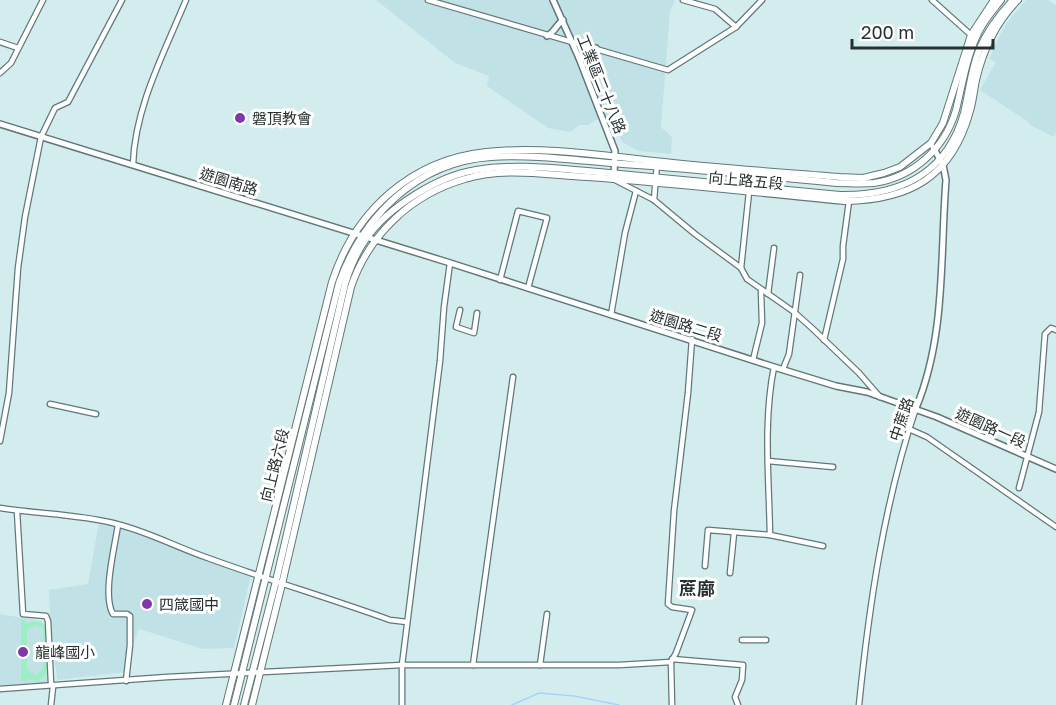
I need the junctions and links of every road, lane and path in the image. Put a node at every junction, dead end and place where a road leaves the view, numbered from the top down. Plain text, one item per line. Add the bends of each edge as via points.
1 (43, 0) edge
2 (122, 0) edge
3 (186, 0) edge
4 (428, 0) edge
5 (553, 0) edge
6 (683, 0) edge
7 (762, 0) edge
8 (932, 0) edge
9 (994, 0) edge
10 (1001, 0) edge
11 (1012, 0) edge
12 (1018, 0) edge
13 (563, 20) junction
14 (736, 27) junction
15 (971, 35) junction
16 (547, 36) junction
17 (0, 42) edge
18 (572, 42) junction
19 (18, 48) junction
20 (596, 48) junction
21 (579, 58) junction
22 (0, 73) edge
23 (0, 124) edge
24 (41, 136) junction
25 (931, 143) junction
26 (936, 150) junction
27 (616, 160) junction
28 (942, 162) junction
29 (133, 164) junction
30 (657, 164) junction
31 (934, 175) junction
32 (614, 176) junction
33 (655, 180) junction
34 (946, 180) junction
35 (636, 191) junction
36 (749, 192) junction
37 (654, 200) junction
38 (849, 201) junction
39 (353, 233) junction
40 (364, 237) junction
41 (375, 240) junction
42 (774, 248) dead end
43 (450, 263) junction
44 (741, 268) junction
45 (800, 275) dead end
46 (500, 280) junction
47 (528, 288) junction
48 (761, 291) junction
49 (768, 294) junction
50 (460, 310) dead end
51 (794, 312) junction
52 (477, 313) dead end
53 (611, 315) junction
54 (1056, 330) edge
55 (692, 339) junction
56 (824, 340) junction
57 (753, 360) junction
58 (774, 367) junction
59 (783, 369) junction
60 (513, 377) dead end
61 (880, 397) junction
62 (50, 404) dead end
63 (916, 408) junction
64 (96, 414) dead end
65 (909, 429) junction
66 (0, 441) edge
67 (1027, 456) junction
68 (768, 461) junction
69 (833, 467) dead end
70 (1056, 469) edge
71 (1019, 488) dead end
72 (0, 508) edge
73 (17, 511) junction
74 (118, 525) junction
75 (1056, 527) edge
76 (734, 533) junction
77 (770, 535) junction
78 (823, 546) dead end
79 (705, 566) dead end
80 (730, 573) dead end
81 (258, 576) junction
82 (266, 578) junction
83 (279, 582) junction
84 (547, 614) dead end
85 (407, 622) junction
86 (742, 640) dead end
87 (766, 640) dead end
88 (671, 660) junction
89 (402, 665) junction
90 (473, 665) junction
91 (540, 665) junction
92 (239, 673) junction
93 (256, 674) junction
94 (126, 681) junction
95 (53, 687) junction
96 (0, 689) edge
97 (51, 705) edge
98 (226, 705) edge
99 (234, 705) edge
100 (244, 705) edge
101 (252, 705) edge
102 (402, 705) edge
103 (672, 705) edge
104 (738, 705) edge
105 (859, 705) edge

1 - 19 street
2 - 24 street via 68,102 56,108
3 - 29 street via 140,115
4 - 16 street
5 - 13 street, 工業區二十八路
6 - 14 street via 715,9
7 - 14 street
8 - 15 street
9 - 15 main road, 向上路五段
10 - 26 main road, 向上路五段 via 979,34 955,113
11 - 28 main road, 向上路五段 via 980,50 958,129
12 - 28 main road, 向上路五段 via 984,52 965,128 956,149
13 - 16 street
13 - 18 street, 工業區二十八路
14 - 20 street via 668,70
15 - 25 main road, 向上路五段 via 944,123
16 - 18 street
17 - 19 street
18 - 20 street
18 - 21 street, 工業區二十八路
19 - 22 street
20 - 21 street
21 - 27 street, 工業區二十八路
23 - 24 street, 遊園南路
24 - 29 street, 遊園南路
24 - 66 street via 18,268 9,393
25 - 26 street, 中蔗路
25 - 30 main road, 向上路五段 via 900,167 863,178
26 - 28 street, 中蔗路
26 - 30 main road, 向上路五段 via 904,173 862,184
27 - 30 main road, 向上路五段
27 - 32 street, 工業區二十八路
27 - 39 main road, 向上路五段 via 520,150 466,155 424,170 398,186
27 - 40 main road, 向上路五段 via 518,156 459,163 428,176 383,208
28 - 31 main road, 向上路五段
28 - 33 main road, 向上路五段 via 907,184 862,196
28 - 34 street, 中蔗路
29 - 39 street, 遊園南路
30 - 33 street
31 - 34 street
31 - 38 main road, 向上路五段 via 899,195
32 - 33 main road, 向上路五段
32 - 35 street
32 - 40 main road, 向上路五段 via 502,167 459,174 409,199
32 - 41 main road, 向上路五段 via 517,173 463,179 414,202
33 - 36 main road, 向上路五段
33 - 37 street
34 - 63 street, 中蔗路 via 936,338
35 - 37 street
35 - 53 street
36 - 38 main road, 向上路五段
36 - 44 street
37 - 44 street
38 - 56 street via 843,259
39 - 40 street, 遊園南路
39 - 81 main road, 向上路六段 via 332,282
40 - 41 street, 遊園南路
40 - 82 main road, 向上路六段 via 352,249 339,283
40 - 83 main road, 向上路六段 via 345,284
41 - 43 street, 遊園南路
41 - 83 main road, 向上路六段 via 351,287
42 - 49 street
43 - 46 street, 遊園路二段
43 - 85 street
44 - 48 street
45 - 51 street
46 - 47 street, 遊園路二段
46 - 47 street via 518,211 547,218
47 - 53 street, 遊園路二段
48 - 49 street
48 - 57 street via 762,323
49 - 51 street
50 - 52 street via 456,327 474,333
51 - 56 street
51 - 59 street via 789,354
53 - 55 street, 遊園路二段
54 - 67 street via 1051,328 1045,334 1039,412
55 - 57 street, 遊園路二段
55 - 88 street via 668,604 692,610
56 - 61 street
57 - 58 street, 遊園路二段
58 - 59 street, 遊園路二段
58 - 68 street
59 - 61 street, 遊園路二段
60 - 90 street
61 - 63 street, 遊園路二段
62 - 64 street
63 - 65 street, 中蔗路
63 - 67 street, 遊園路一段
65 - 75 street via 927,437
65 - 105 street, 中蔗路 via 874,588
67 - 70 street, 遊園路一段
67 - 71 street
68 - 69 street
68 - 77 street
72 - 73 street
73 - 74 street
73 - 95 street via 23,614 46,616
74 - 81 street
74 - 94 street via 110,603 113,614 130,616
76 - 77 street
76 - 79 street via 708,530
76 - 80 street
77 - 78 street
81 - 82 street
81 - 92 main road, 向上路六段
82 - 83 street
82 - 92 main road, 向上路六段
83 - 85 street via 390,620
83 - 93 main road, 向上路六段
84 - 91 street
85 - 89 street
86 - 87 street
88 - 91 street via 619,665
88 - 103 street
88 - 104 street via 743,665 735,697
89 - 90 street
89 - 93 street
89 - 102 street
90 - 91 street
92 - 93 street
92 - 94 street
92 - 98 main road, 向上路六段
92 - 99 main road, 向上路六段
93 - 100 main road, 向上路六段
93 - 101 main road, 向上路六段
94 - 95 street
95 - 96 street
95 - 97 street

